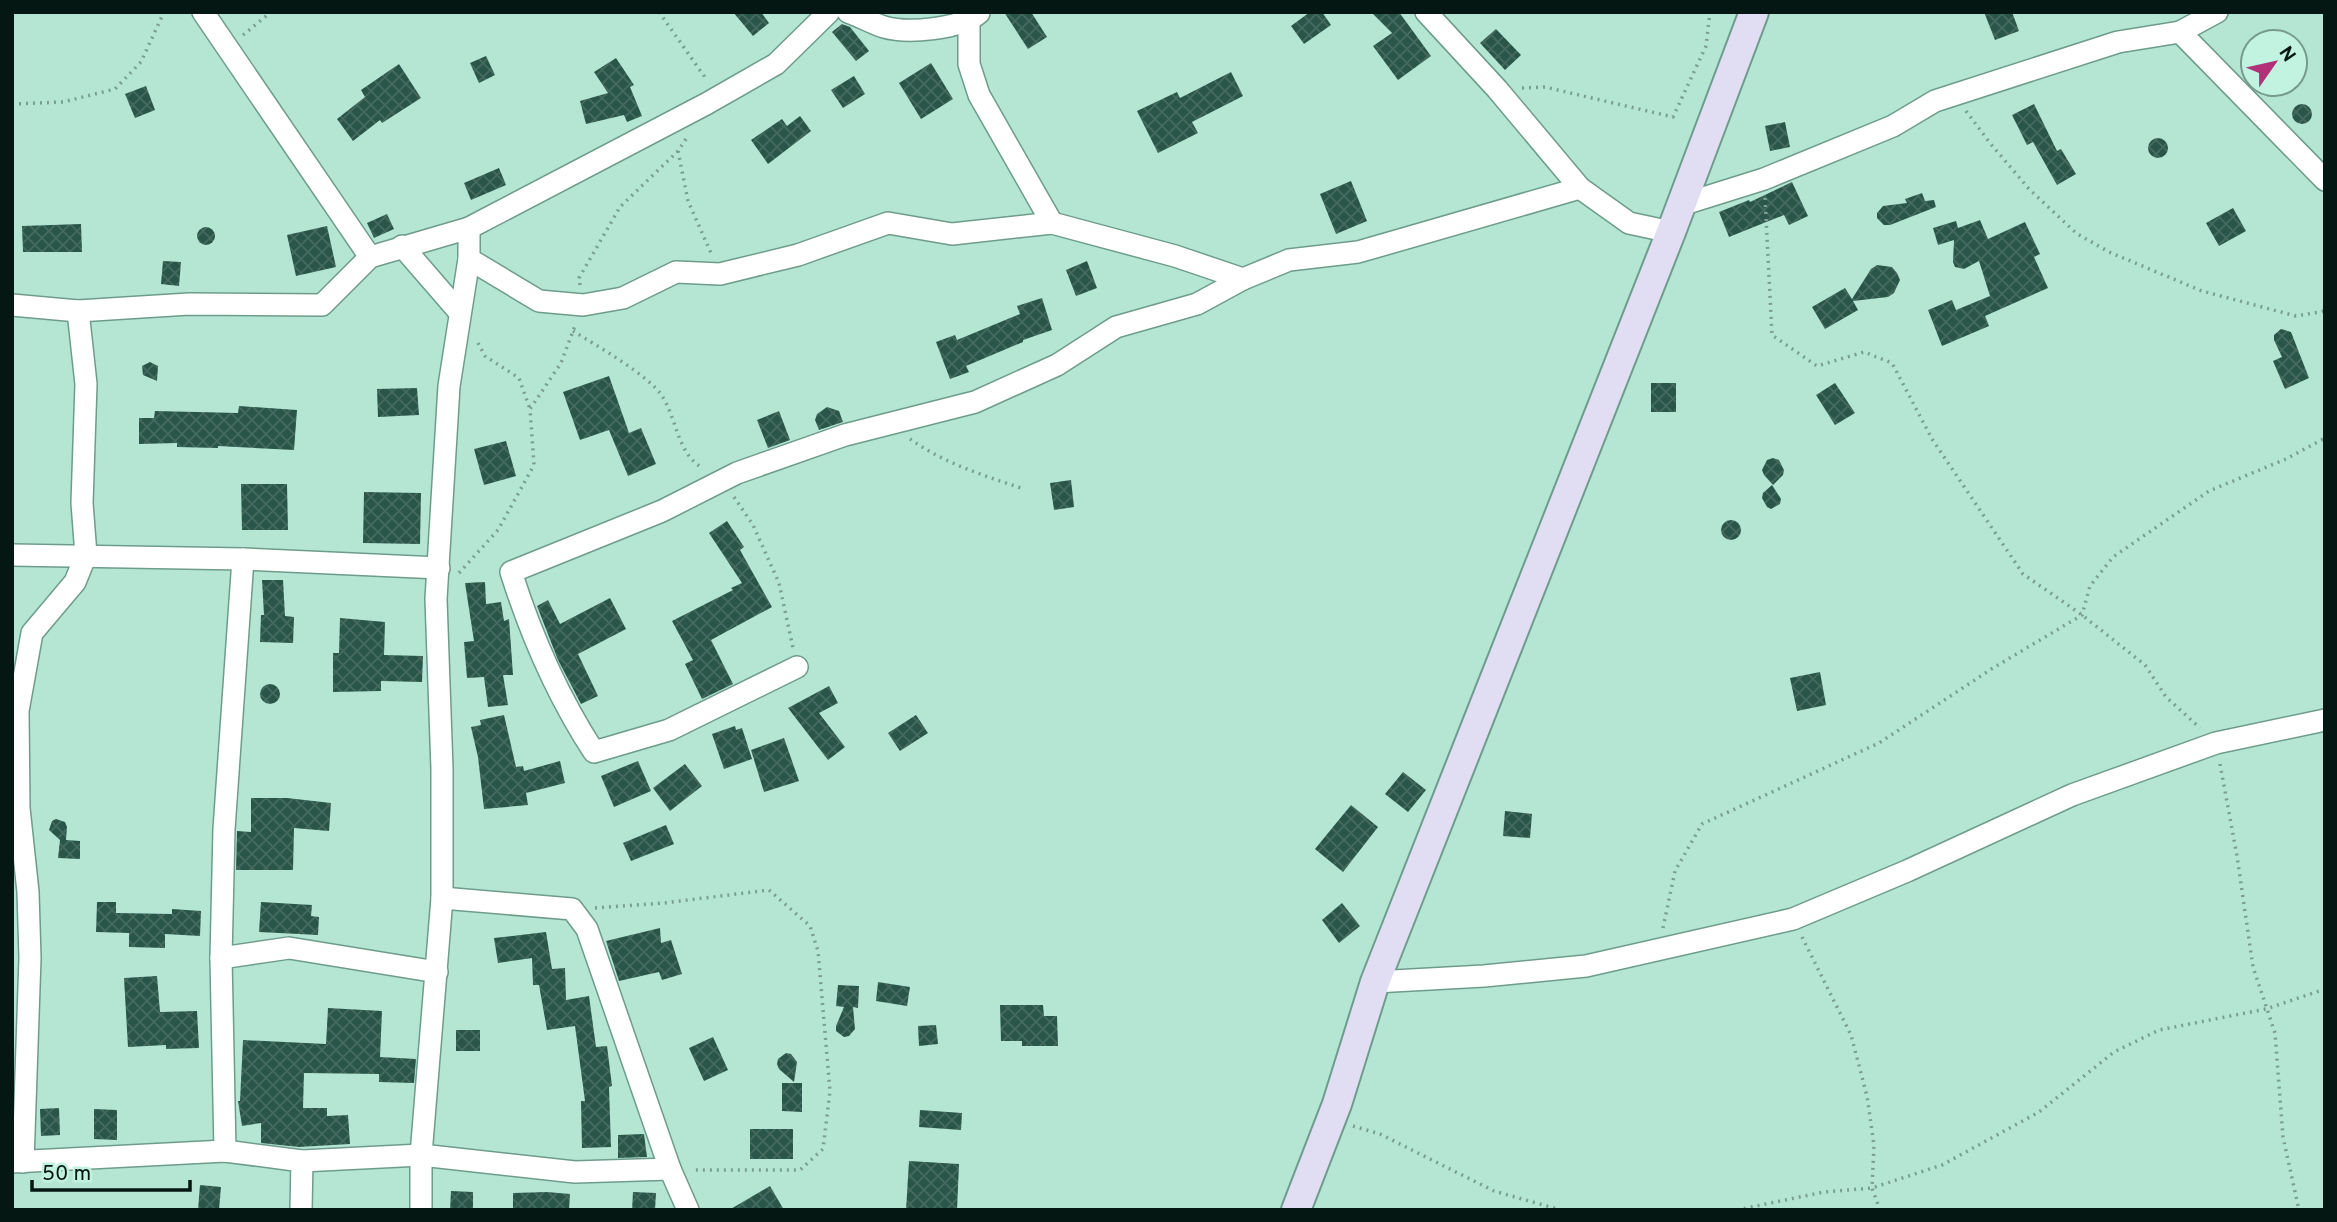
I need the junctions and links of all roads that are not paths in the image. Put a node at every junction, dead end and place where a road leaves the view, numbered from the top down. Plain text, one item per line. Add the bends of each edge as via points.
1 (203, 12) edge
2 (828, 12) edge
3 (848, 12) edge
4 (1426, 12) edge
5 (1754, 12) edge
6 (2217, 12) edge
7 (974, 16) edge
8 (2180, 32) junction
9 (2325, 180) edge
10 (1580, 188) junction
11 (1681, 205) junction
12 (1052, 223) junction
13 (469, 229) junction
14 (1671, 232) junction
15 (402, 246) junction
16 (370, 257) junction
17 (469, 259) junction
18 (1243, 279) junction
19 (12, 305) edge
20 (78, 311) junction
21 (460, 313) junction
22 (12, 555) edge
23 (86, 555) junction
24 (243, 559) junction
25 (439, 568) junction
26 (797, 667) dead end
27 (2325, 720) edge
28 (442, 898) junction
29 (221, 958) junction
30 (437, 972) junction
31 (1375, 982) junction
32 (225, 1151) junction
33 (421, 1155) junction
34 (302, 1161) junction
35 (18, 1162) edge
36 (670, 1170) junction
37 (301, 1210) edge
38 (421, 1210) edge
39 (688, 1210) edge
40 (1296, 1210) edge

1 - 16 street
2 - 13 street via 776,64
3 - 7 street via 884,27 911,31
4 - 10 street
5 - 11 main road
6 - 8 street
7 - 12 street via 969,64 979,95
8 - 9 street
8 - 11 street via 2118,42 1936,101 1893,126 1764,179
10 - 14 street via 1629,223
10 - 18 street via 1358,252 1289,260
11 - 14 main road
12 - 17 street via 951,234 888,223 798,255 720,274 676,272 623,298 583,305 540,301
12 - 18 street
13 - 15 street
13 - 17 street
14 - 31 main road
15 - 16 street
15 - 21 street
16 - 20 street via 322,305 190,304
17 - 21 street
18 - 26 street via 1197,304 1116,327 1057,365 975,402 845,435 737,473 662,511 511,572 524,615 571,717 594,752 668,730
19 - 20 street
20 - 23 street via 86,384 82,503
21 - 25 street via 449,386
22 - 23 street
23 - 24 street
23 - 35 street via 75,582 32,633 19,711 19,808 29,892 30,958
24 - 25 street
24 - 29 street
25 - 28 street
27 - 31 street via 2216,743 2072,795 1793,919 1586,966
28 - 30 street
28 - 36 street via 572,909 587,929
29 - 30 street via 289,948
29 - 32 street
30 - 33 street
31 - 40 main road via 1331,1120
32 - 34 street
32 - 35 street
33 - 34 street
33 - 36 street via 575,1172
33 - 38 street
34 - 37 street
36 - 39 street

